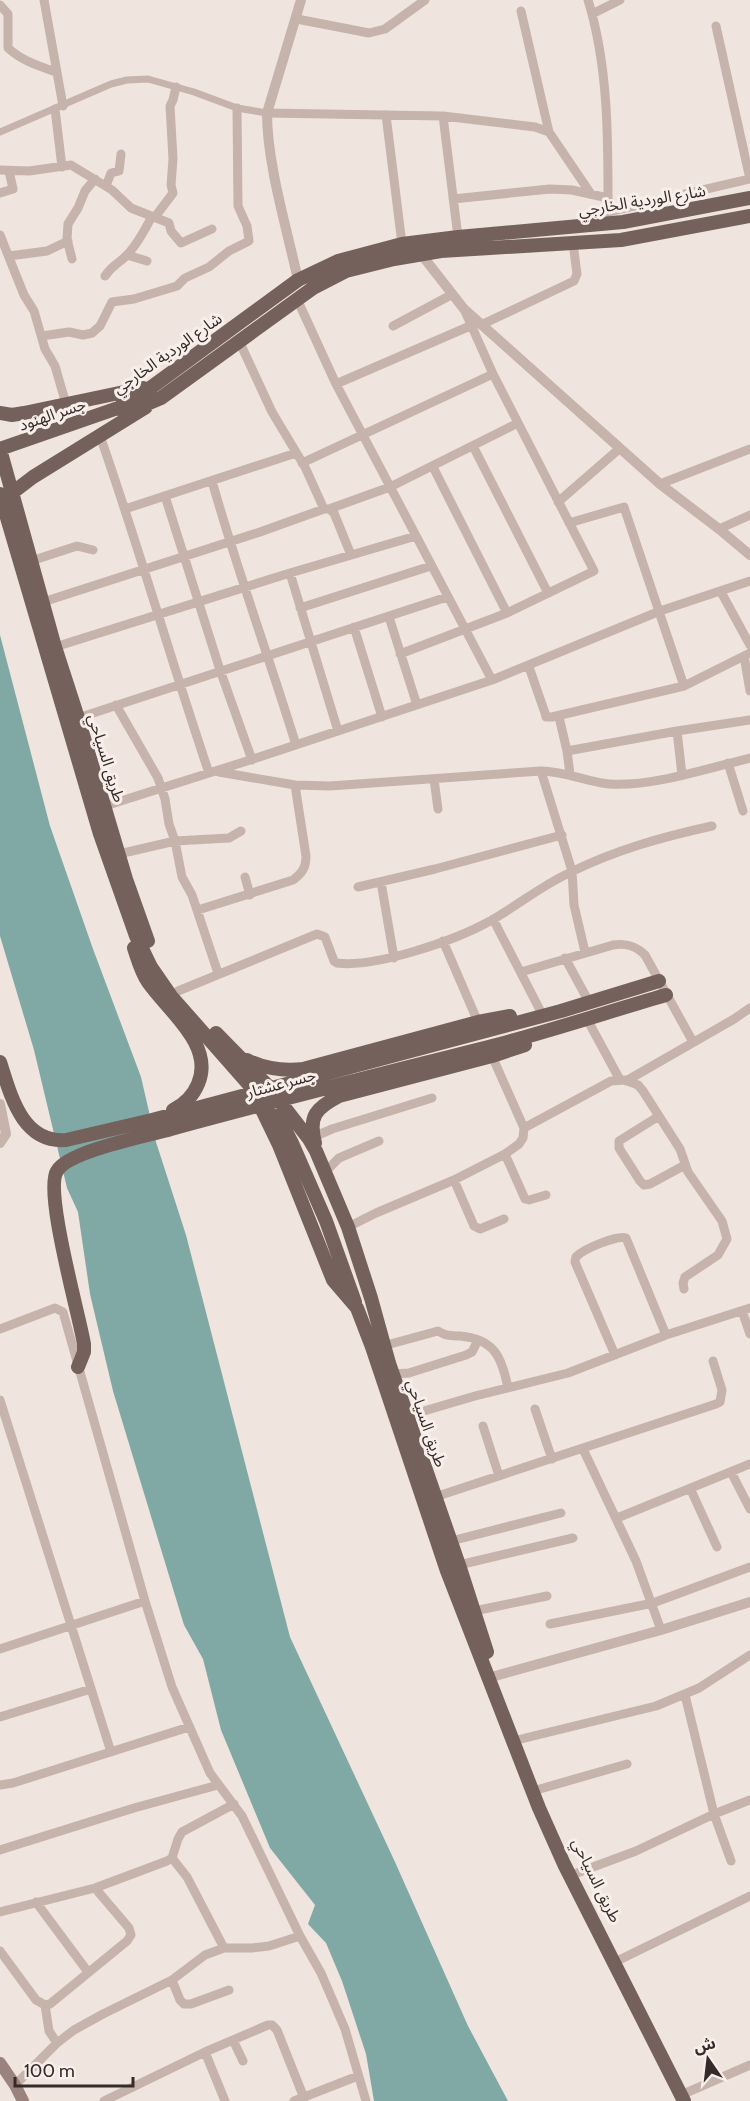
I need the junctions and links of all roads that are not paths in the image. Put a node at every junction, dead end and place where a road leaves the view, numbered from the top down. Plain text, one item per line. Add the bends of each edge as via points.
1 (44, 0) edge
2 (301, 0) edge
3 (425, 0) edge
4 (588, 0) edge
5 (620, 0) edge
6 (0, 5) edge
7 (521, 11) dead end
8 (592, 14) junction
9 (297, 19) junction
10 (716, 26) dead end
11 (10, 50) junction
12 (0, 53) edge
13 (56, 72) junction
14 (176, 87) junction
15 (59, 107) junction
16 (237, 108) junction
17 (267, 113) junction
18 (386, 115) junction
19 (443, 116) junction
20 (0, 132) edge
21 (549, 132) junction
22 (121, 153) dead end
23 (62, 167) junction
24 (4, 170) edge
25 (95, 179) junction
26 (750, 179) edge
27 (106, 186) junction
28 (0, 193) edge
29 (591, 194) junction
30 (608, 198) junction
31 (750, 198) edge
32 (453, 199) junction
33 (750, 216) edge
34 (154, 217) junction
35 (608, 218) junction
36 (623, 222) junction
37 (585, 226) junction
38 (212, 229) dead end
39 (0, 235) edge
40 (458, 237) junction
41 (621, 240) junction
42 (68, 242) junction
43 (577, 242) junction
44 (402, 244) junction
45 (421, 254) junction
46 (127, 255) junction
47 (9, 256) junction
48 (72, 259) dead end
49 (147, 261) dead end
50 (105, 276) dead end
51 (298, 280) junction
52 (451, 295) junction
53 (297, 299) junction
54 (464, 309) junction
55 (483, 324) junction
56 (393, 326) dead end
57 (470, 326) junction
58 (42, 336) junction
59 (240, 343) junction
60 (493, 374) junction
61 (158, 382) junction
62 (336, 384) junction
63 (166, 395) junction
64 (66, 404) junction
65 (115, 409) junction
66 (0, 413) edge
67 (518, 423) junction
68 (100, 436) junction
69 (363, 436) junction
70 (473, 446) junction
71 (0, 449) edge
72 (620, 449) junction
73 (750, 449) edge
74 (296, 453) junction
75 (302, 464) junction
76 (433, 467) junction
77 (212, 481) junction
78 (660, 484) junction
79 (390, 487) junction
80 (6, 494) edge
81 (165, 496) junction
82 (558, 502) junction
83 (125, 508) junction
84 (326, 509) junction
85 (750, 515) edge
86 (569, 523) junction
87 (719, 529) junction
88 (416, 536) junction
89 (229, 541) junction
90 (93, 550) dead end
91 (351, 555) junction
92 (750, 555) edge
93 (183, 557) junction
94 (31, 561) junction
95 (431, 566) junction
96 (142, 569) junction
97 (290, 573) junction
98 (750, 581) edge
99 (246, 587) junction
100 (721, 592) junction
101 (548, 593) junction
102 (447, 597) junction
103 (43, 602) junction
104 (198, 602) junction
105 (300, 608) junction
106 (660, 611) junction
107 (507, 614) junction
108 (157, 616) junction
109 (389, 617) junction
110 (354, 627) junction
111 (465, 630) junction
112 (310, 642) junction
113 (750, 645) edge
114 (55, 647) junction
115 (400, 654) junction
116 (268, 655) junction
117 (747, 655) edge
118 (529, 667) junction
119 (220, 670) junction
120 (492, 680) junction
121 (179, 686) junction
122 (684, 686) junction
123 (750, 691) edge
124 (116, 705) junction
125 (417, 705) junction
126 (381, 717) junction
127 (559, 717) junction
128 (78, 718) junction
129 (750, 720) edge
130 (338, 731) junction
131 (677, 731) junction
132 (296, 745) junction
133 (567, 751) junction
134 (750, 758) edge
135 (252, 760) junction
136 (728, 763) junction
137 (541, 771) junction
138 (213, 772) junction
139 (570, 774) junction
140 (682, 775) junction
141 (434, 779) junction
142 (295, 785) junction
143 (162, 788) junction
144 (99, 807) junction
145 (438, 810) dead end
146 (743, 811) dead end
147 (712, 826) dead end
148 (241, 831) dead end
149 (100, 834) junction
150 (562, 835) junction
151 (175, 841) junction
152 (119, 854) junction
153 (572, 871) junction
154 (244, 877) dead end
155 (381, 882) junction
156 (358, 887) dead end
157 (250, 896) junction
158 (198, 910) junction
159 (493, 919) junction
160 (442, 941) junction
161 (585, 952) junction
162 (394, 957) junction
163 (565, 958) junction
164 (521, 972) junction
165 (218, 973) junction
166 (659, 981) junction
167 (178, 991) junction
168 (666, 994) junction
169 (583, 1004) junction
170 (750, 1008) edge
171 (541, 1012) junction
172 (584, 1020) junction
173 (479, 1027) junction
174 (693, 1042) junction
175 (233, 1051) junction
176 (489, 1051) junction
177 (0, 1062) edge
178 (623, 1080) junction
179 (432, 1098) dead end
180 (1, 1109) edge
181 (235, 1113) junction
182 (659, 1116) junction
183 (152, 1120) junction
184 (524, 1128) junction
185 (379, 1141) dead end
186 (0, 1143) edge
187 (313, 1143) junction
188 (505, 1154) junction
189 (685, 1165) junction
190 (325, 1172) junction
191 (454, 1180) junction
192 (546, 1195) dead end
193 (504, 1219) dead end
194 (348, 1227) junction
195 (684, 1289) dead end
196 (746, 1310) edge
197 (360, 1315) junction
198 (0, 1329) edge
199 (750, 1334) edge
200 (666, 1335) junction
201 (478, 1340) junction
202 (383, 1346) junction
203 (615, 1355) junction
204 (713, 1361) dead end
205 (78, 1367) junction
206 (392, 1374) junction
207 (508, 1388) junction
208 (0, 1400) edge
209 (535, 1410) dead end
210 (407, 1416) junction
211 (483, 1426) dead end
212 (583, 1449) junction
213 (552, 1459) junction
214 (750, 1464) edge
215 (731, 1472) junction
216 (499, 1476) junction
217 (690, 1488) junction
218 (435, 1497) junction
219 (750, 1509) edge
220 (561, 1513) dead end
221 (617, 1518) junction
222 (573, 1538) dead end
223 (451, 1541) junction
224 (717, 1547) dead end
225 (459, 1565) junction
226 (750, 1567) edge
227 (547, 1596) dead end
228 (145, 1601) junction
229 (750, 1602) edge
230 (653, 1603) junction
231 (474, 1611) junction
232 (550, 1624) dead end
233 (70, 1625) junction
234 (661, 1630) junction
235 (0, 1648) edge
236 (750, 1655) edge
237 (495, 1677) junction
238 (91, 1689) junction
239 (685, 1695) junction
240 (0, 1717) edge
241 (505, 1720) junction
242 (189, 1727) junction
243 (513, 1741) junction
244 (111, 1752) junction
245 (627, 1764) dead end
246 (0, 1785) edge
247 (219, 1785) junction
248 (534, 1794) junction
249 (750, 1800) edge
250 (234, 1804) junction
251 (714, 1814) junction
252 (0, 1850) edge
253 (172, 1858) junction
254 (731, 1860) dead end
255 (577, 1873) junction
256 (95, 1888) junction
257 (750, 1896) edge
258 (36, 1902) junction
259 (0, 1912) edge
260 (300, 1936) junction
261 (224, 1948) junction
262 (0, 1951) edge
263 (617, 1961) junction
264 (88, 1972) junction
265 (172, 1980) junction
266 (624, 1980) junction
267 (229, 1990) dead end
268 (45, 2005) junction
269 (233, 2040) junction
270 (57, 2043) junction
271 (205, 2052) junction
272 (243, 2061) dead end
273 (750, 2065) edge
274 (1, 2067) edge
275 (358, 2076) junction
276 (15, 2085) junction
277 (304, 2098) junction
278 (682, 2098) edge
279 (23, 2101) edge
280 (104, 2101) edge
281 (225, 2101) edge
282 (294, 2101) edge
283 (366, 2101) edge

1 - 13 street
2 - 9 street
3 - 9 street via 385,29 369,33
4 - 8 street
5 - 8 street
6 - 11 street via 10,21
7 - 21 street
8 - 30 street via 607,114
9 - 17 street
10 - 26 street
11 - 12 street
11 - 13 street
13 - 15 street
14 - 15 street via 148,79 127,80
14 - 16 street
14 - 34 street via 170,106 173,193
15 - 20 street
15 - 23 street
16 - 17 street
16 - 58 street via 238,206 249,241 177,286 112,302 92,333
17 - 18 street
17 - 51 street via 277,187
18 - 19 street
18 - 44 street
19 - 21 street via 520,124
19 - 32 street
21 - 29 street
22 - 27 street via 119,171 111,173
23 - 24 street
23 - 25 street via 71,165
24 - 28 street via 13,189
25 - 27 street
25 - 42 street via 68,224
26 - 35 street
27 - 34 street via 131,208
29 - 30 street
29 - 32 street via 550,189
30 - 35 street
31 - 36 main road, شارع الوردية الخارجي
32 - 40 street
33 - 41 main road, شارع الوردية الخارجي
34 - 38 street via 169,223 181,243
34 - 46 street
35 - 36 main road, شارع الوردية الخارجي
35 - 37 main road, شارع الوردية الخارجي
36 - 41 main road via 613,226 612,231
37 - 40 main road, شارع الوردية الخارجي
37 - 43 main road via 591,234
39 - 47 street
40 - 44 main road, شارع الوردية الخارجي
41 - 43 main road, شارع الوردية الخارجي
42 - 47 street via 47,251
42 - 48 street
43 - 45 main road, شارع الوردية الخارجي
43 - 55 street via 574,281
44 - 51 main road, شارع الوردية الخارجي via 338,261
45 - 52 street
45 - 53 main road, شارع الوردية الخارجي via 346,271
46 - 49 street
46 - 50 street via 112,265
47 - 58 street
51 - 61 main road, شارع الوردية الخارجي
52 - 54 street
52 - 56 street
53 - 59 main road, شارع الوردية الخارجي
53 - 62 street
54 - 55 street
54 - 57 street
55 - 72 street
57 - 60 street
57 - 62 street
58 - 64 street
59 - 63 main road, شارع الوردية الخارجي
59 - 74 street
60 - 67 street
60 - 69 street
61 - 63 main road via 160,392
61 - 64 main road
61 - 65 main road, شارع الوردية الخارجي
62 - 69 street
63 - 65 main road, شارع الوردية الخارجي via 142,406
63 - 68 main road
64 - 66 main road via 12,415
65 - 71 main road, جسر الهنود
67 - 70 street
67 - 82 street
68 - 80 main road
68 - 83 street
69 - 75 street
69 - 79 street
70 - 76 street
70 - 101 street
71 - 80 main road, طريق السياحي
72 - 78 street
72 - 82 street
73 - 78 street
74 - 75 street
74 - 77 street
75 - 84 street
76 - 79 street
76 - 107 street
77 - 81 street
77 - 89 street
78 - 87 street
79 - 84 street
79 - 88 street
80 - 94 main road, طريق السياحي
80 - 144 main road, طريق السياحي
81 - 83 street
81 - 93 street
82 - 86 street
83 - 96 street
84 - 89 street
84 - 91 street via 334,513
85 - 87 street
86 - 101 street via 594,571
86 - 106 street via 624,507
87 - 92 street
88 - 91 street
88 - 95 street
89 - 93 street
89 - 99 street
90 - 94 street via 77,546
91 - 97 street
93 - 96 street
93 - 104 street
94 - 103 main road, طريق السياحي
95 - 102 street
95 - 105 street
96 - 103 street
96 - 108 street
97 - 99 street
97 - 105 street
98 - 100 street
99 - 104 street
99 - 116 street
100 - 106 street
100 - 113 street
101 - 107 street
102 - 109 street
102 - 111 street
103 - 114 main road, طريق السياحي
104 - 108 street
104 - 119 street
105 - 112 street
106 - 118 street
106 - 122 street
107 - 111 street
108 - 114 street
108 - 121 street
109 - 110 street
109 - 115 street
110 - 112 street
110 - 126 street
111 - 115 street
111 - 120 street
112 - 116 street
112 - 130 street
114 - 128 main road, طريق السياحي
115 - 125 street
116 - 119 street
116 - 132 street
117 - 122 street
117 - 123 street
118 - 120 street
118 - 127 street via 546,717
119 - 121 street
119 - 135 street
120 - 125 street
121 - 124 street
121 - 138 street
122 - 127 street
124 - 128 street
124 - 143 street
125 - 126 street
126 - 130 street
127 - 133 street
128 - 144 main road, طريق السياحي
129 - 131 street
130 - 132 street
131 - 133 street
131 - 140 street
132 - 135 street
133 - 139 street
134 - 136 street
135 - 138 street
136 - 140 street
136 - 146 street
137 - 139 street
137 - 141 street
137 - 150 street
138 - 142 street
138 - 143 street
139 - 140 street via 607,784
141 - 142 street
141 - 145 street
142 - 157 street via 306,866 293,880
143 - 144 street
143 - 151 street
144 - 149 main road, طريق السياحي
144 - 152 main road, طريق السياحي
147 - 153 street via 642,843
148 - 151 street via 219,840
149 - 183 main road via 146,980 186,1029 202,1065 201,1078 189,1099
149 - 197 main road, طريق السياحي via 151,967 171,996 251,1088 303,1201 333,1280
150 - 153 street
150 - 155 street
151 - 152 street
151 - 158 street via 182,878
152 - 167 main road, طريق السياحي via 151,949
153 - 159 street
153 - 161 street via 574,905
154 - 157 street
155 - 156 street
155 - 162 street
157 - 158 street
158 - 165 street
159 - 160 street
159 - 164 street
160 - 162 street
160 - 173 street
161 - 163 street
161 - 166 street via 622,944 632,946 645,955
162 - 165 street via 337,963 325,937 317,934
163 - 164 street
163 - 169 street
164 - 171 street
165 - 167 street
166 - 168 street
166 - 169 main road
167 - 175 main road, طريق السياحي
168 - 172 main road
168 - 174 street
169 - 171 main road
169 - 173 main road
170 - 174 street
171 - 173 main road
172 - 176 main road
172 - 178 street
173 - 175 main road via 303,1068 274,1070
173 - 183 main road, جسر عشتار
174 - 178 street
175 - 187 main road, طريق السياحي via 268,1086
176 - 181 main road, جسر عشتار
176 - 184 street
176 - 187 main road via 323,1104 312,1122
177 - 183 main road, جسر عشتار via 21,1115 40,1136 54,1141 82,1138
178 - 182 street via 638,1085
178 - 184 street via 611,1081
179 - 187 street via 332,1129
180 - 186 street via 6,1134
181 - 197 main road via 260,1110 281,1122 326,1221
181 - 205 main road, جسر عشتار via 85,1153 62,1165 55,1174 54,1199 84,1344
182 - 189 street via 680,1149
182 - 189 street via 618,1141 619,1148 644,1185
184 - 188 street via 519,1144
185 - 190 street via 343,1155
187 - 190 main road, طريق السياحي
188 - 191 street
188 - 192 street via 525,1199
189 - 195 street via 722,1221 727,1239 718,1255 685,1277
190 - 194 main road, طريق السياحي
191 - 193 street via 474,1226 480,1229
191 - 194 street
194 - 202 main road, طريق السياحي
196 - 199 street
196 - 200 street
197 - 241 main road, طريق السياحي via 447,1571
198 - 205 street via 60,1308
200 - 203 street
200 - 203 street via 626,1238 619,1237 580,1253 575,1262
201 - 202 street via 446,1336 438,1331
201 - 206 street via 466,1355
201 - 207 street via 498,1355
202 - 206 main road, طريق السياحي
203 - 207 street via 568,1373
204 - 212 street via 722,1390 720,1402
205 - 228 street
206 - 210 main road, طريق السياحي
207 - 210 street
208 - 233 street
209 - 213 street
210 - 218 main road, طريق السياحي
211 - 216 street
212 - 213 street
212 - 221 street
213 - 216 street
214 - 215 street
215 - 217 street
215 - 219 street
216 - 218 street
217 - 221 street
217 - 224 street
218 - 223 main road, طريق السياحي
220 - 223 street
221 - 230 street
222 - 225 street
223 - 225 main road, طريق السياحي
225 - 231 main road, طريق السياحي
226 - 230 street
227 - 231 street
228 - 233 street
228 - 242 street via 166,1672
229 - 234 street
230 - 232 street
230 - 234 street
231 - 237 main road, طريق السياحي
233 - 235 street
233 - 238 street
234 - 237 street
236 - 239 street
237 - 241 main road, طريق السياحي
238 - 240 street
238 - 244 street
239 - 243 street via 638,1711
239 - 251 street
241 - 243 main road, طريق السياحي
242 - 244 street
242 - 247 street
243 - 248 main road, طريق السياحي
244 - 246 street
245 - 248 street
247 - 250 street
247 - 252 street
248 - 255 main road, طريق السياحي
248 - 266 main road, طريق السياحي via 564,1864
249 - 251 street
250 - 253 street via 182,1832
250 - 260 street
251 - 254 street
251 - 255 street via 636,1851
253 - 256 street
253 - 261 street via 187,1877
255 - 263 main road, طريق السياحي
256 - 258 street
256 - 264 street via 131,1935
257 - 263 street
258 - 259 street
258 - 264 street
260 - 261 street via 258,1948
260 - 275 street via 345,2029
261 - 265 street via 205,1955
262 - 268 street via 36,2000
263 - 266 main road, طريق السياحي
264 - 268 street
265 - 267 street via 184,2004
265 - 270 street via 87,2022
266 - 278 main road, طريق السياحي
268 - 270 street via 49,2031
269 - 271 street
269 - 272 street
269 - 277 street via 265,2026 275,2026
270 - 276 street
271 - 280 street
271 - 281 street
273 - 278 street
274 - 276 main road
275 - 277 street
275 - 283 street
276 - 279 main road
277 - 282 street

